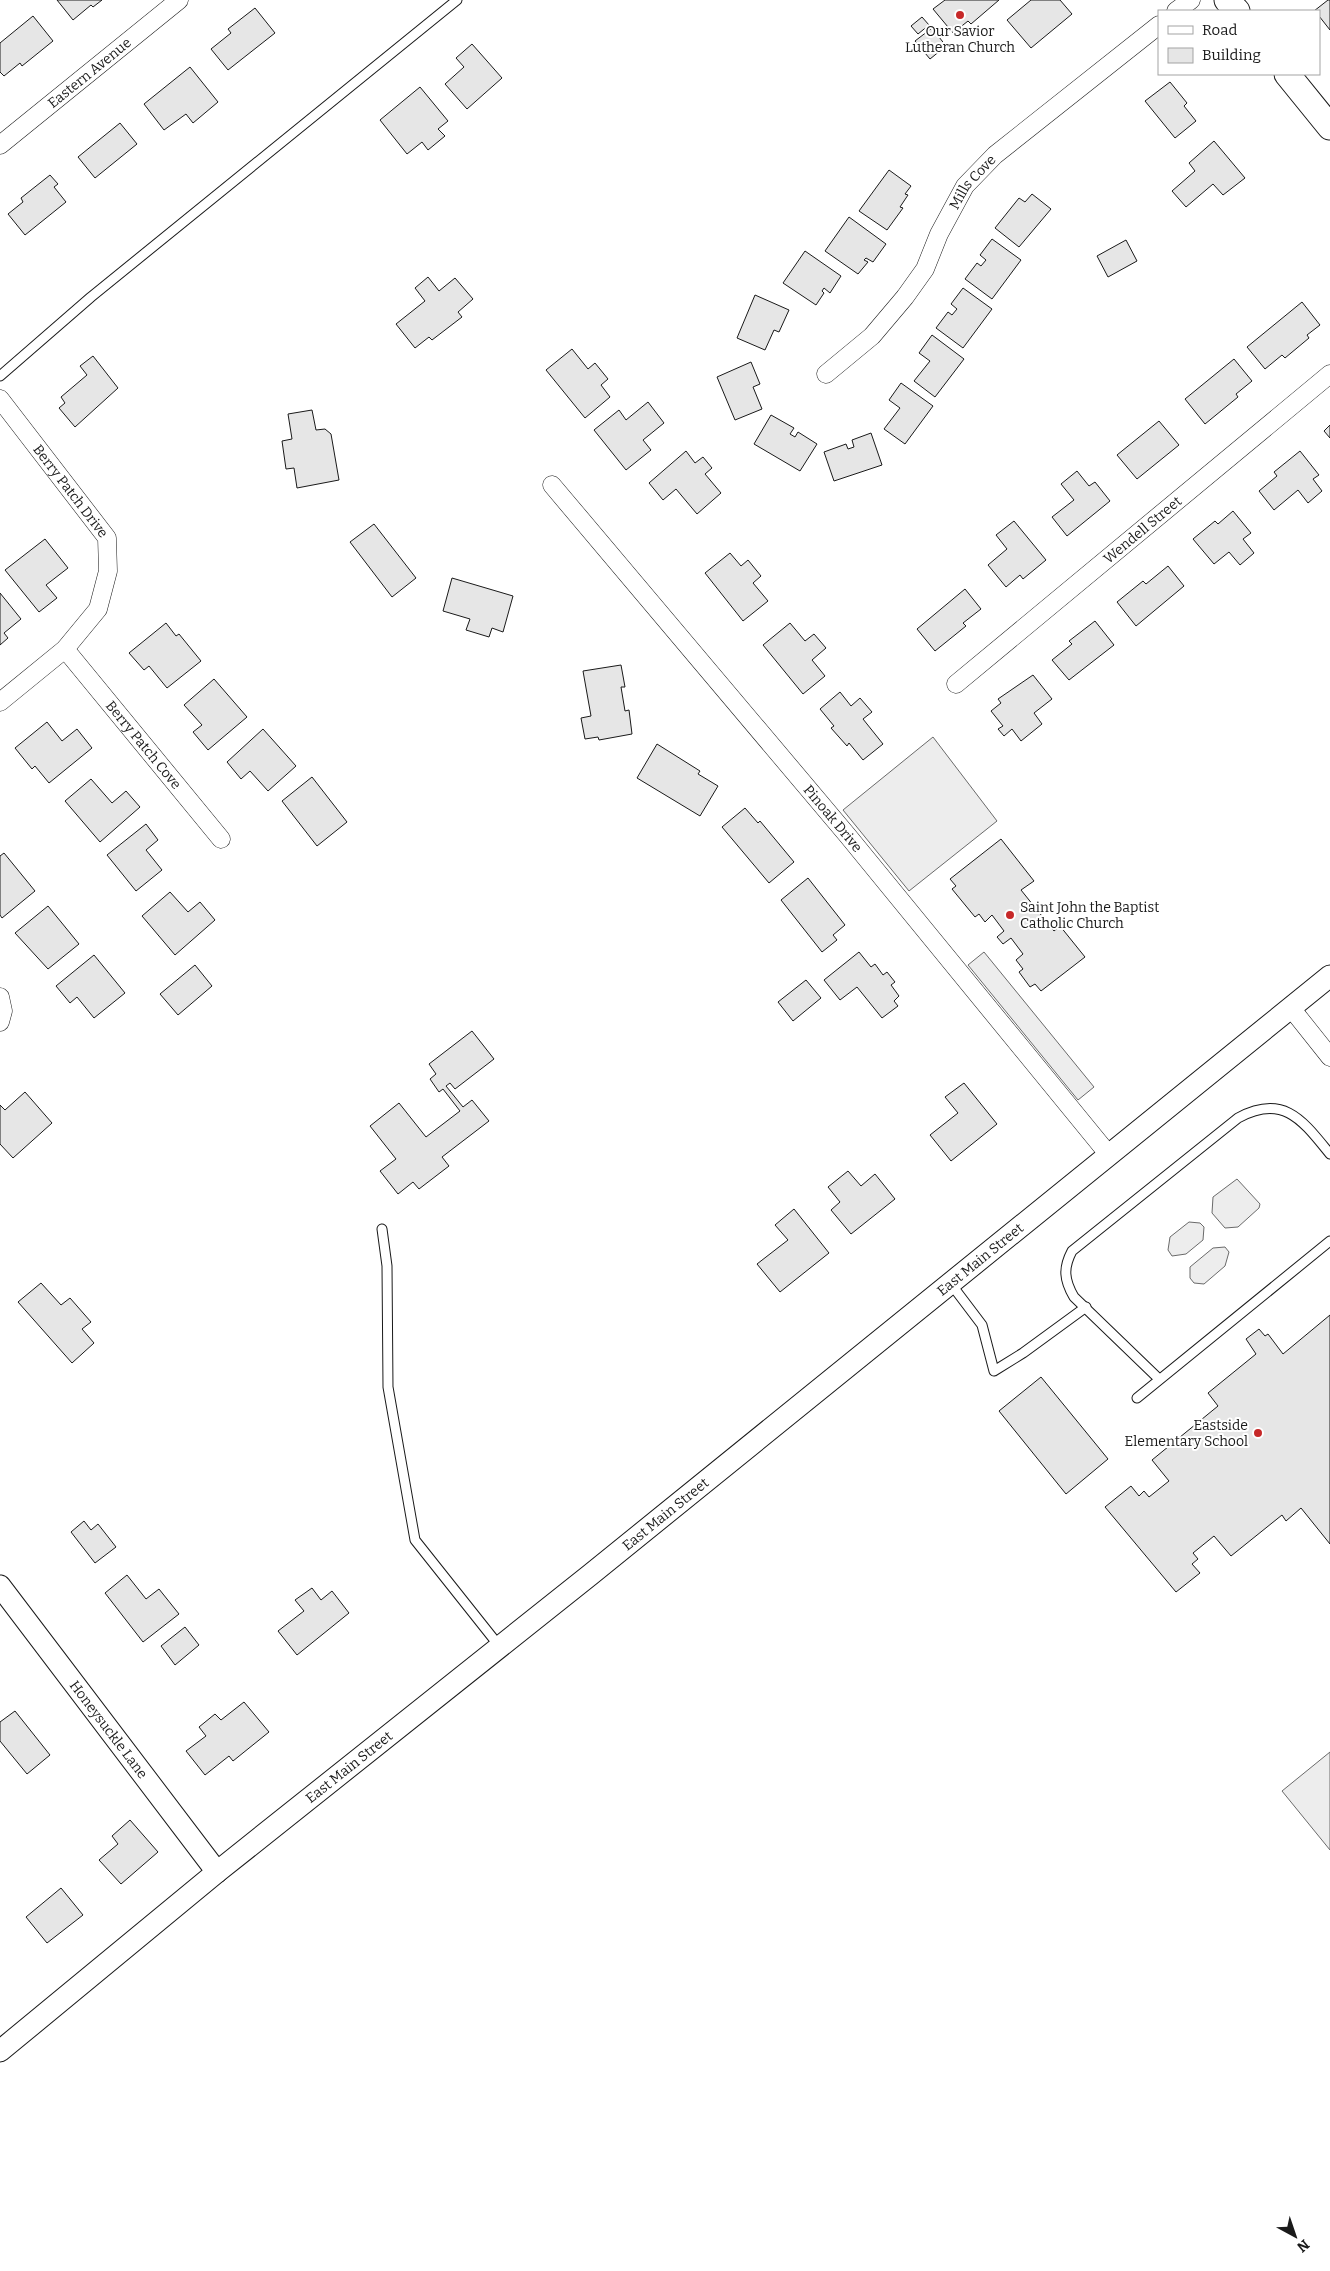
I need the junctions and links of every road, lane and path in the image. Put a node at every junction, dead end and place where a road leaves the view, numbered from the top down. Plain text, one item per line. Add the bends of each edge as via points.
1 (180, 0) edge
2 (457, 0) edge
3 (1191, 0) edge
4 (1228, 0) edge
5 (1177, 10) edge
6 (1236, 10) edge
7 (1158, 26) edge
8 (1288, 75) edge
9 (1330, 127) edge
10 (0, 145) edge
11 (826, 374) dead end
12 (1330, 374) edge
13 (0, 376) edge
14 (0, 399) edge
15 (552, 485) dead end
16 (65, 649) junction
17 (956, 684) dead end
18 (0, 702) edge
19 (221, 839) dead end
20 (1330, 976) edge
21 (0, 997) edge
22 (1290, 1008) junction
23 (0, 1022) edge
24 (1330, 1057) edge
25 (1330, 1154) edge
26 (1109, 1156) junction
27 (382, 1229) dead end
28 (1330, 1241) edge
29 (951, 1284) junction
30 (1086, 1307) junction
31 (1160, 1379) junction
32 (1137, 1398) dead end
33 (0, 1586) edge
34 (500, 1647) junction
35 (218, 1872) junction
36 (0, 2051) edge

1 - 10 street, Eastern Avenue
2 - 13 lane via 91,297
3 - 5 street
4 - 6 main road
7 - 11 street, Mills Cove via 995,155 965,186 925,269 905,297 872,336
8 - 9 main road
12 - 17 street, Wendell Street
14 - 16 street, Berry Patch Drive via 107,538 108,570 98,609
15 - 26 street, Pinoak Drive via 848,836
16 - 18 street, Berry Patch Drive
16 - 19 street, Berry Patch Cove
20 - 22 street, East Main Street
21 - 23 street via 3,1011
22 - 24 street
22 - 26 street, East Main Street
25 - 30 lane via 1294,1114 1266,1107 1251,1110 1238,1118 1072,1251 1066,1262 1065,1274 1074,1297
26 - 29 street, East Main Street
27 - 34 lane via 387,1266 388,1387 415,1540
28 - 31 lane
29 - 30 lane via 982,1324 994,1370
29 - 34 street, East Main Street
30 - 31 lane
31 - 32 lane
33 - 35 street, Honeysuckle Lane
34 - 35 street, East Main Street
35 - 36 street, East Main Street

